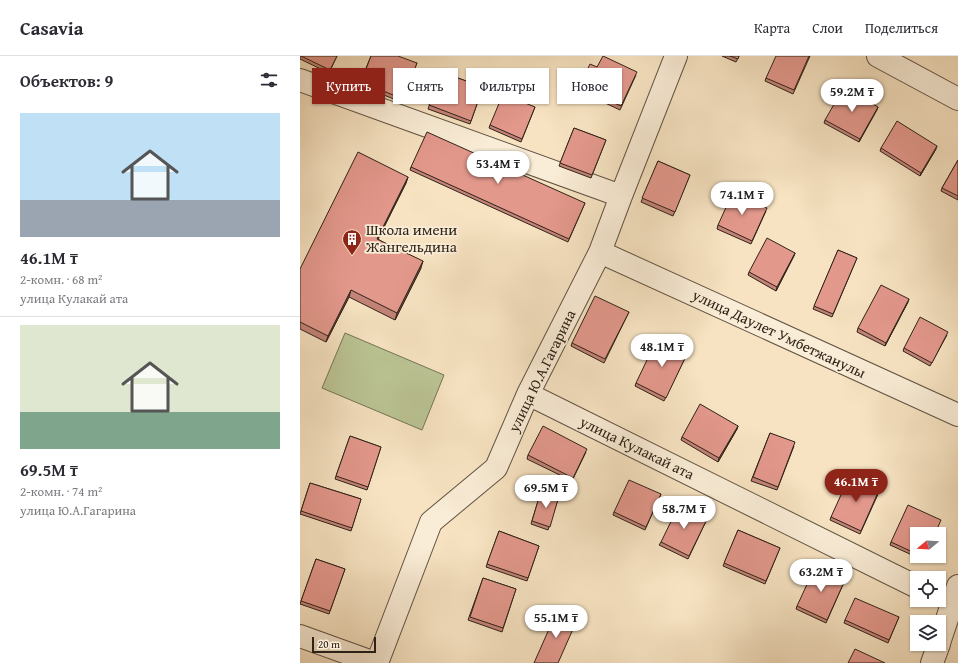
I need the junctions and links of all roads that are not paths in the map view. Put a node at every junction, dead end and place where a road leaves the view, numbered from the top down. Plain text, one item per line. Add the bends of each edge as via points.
1 (676, 56) edge
2 (878, 56) edge
3 (300, 80) edge
4 (958, 99) edge
5 (621, 196) junction
6 (600, 252) junction
7 (528, 394) junction
8 (958, 415) edge
9 (910, 584) edge
10 (952, 599) edge
11 (946, 619) edge
12 (300, 636) edge
13 (936, 651) edge
14 (376, 663) edge
15 (932, 663) edge

1 - 5 street, улица Ю.А.Гагарина
2 - 4 street
3 - 5 street
5 - 6 street, улица Ю.А.Гагарина
6 - 7 street, улица Ю.А.Гагарина
6 - 8 street, улица Даулет Умбетжанулы
7 - 9 street, улица Кулакай ата
7 - 14 street, улица Ю.А.Гагарина via 496,468 431,522
10 - 11 street
12 - 14 street
13 - 15 street

